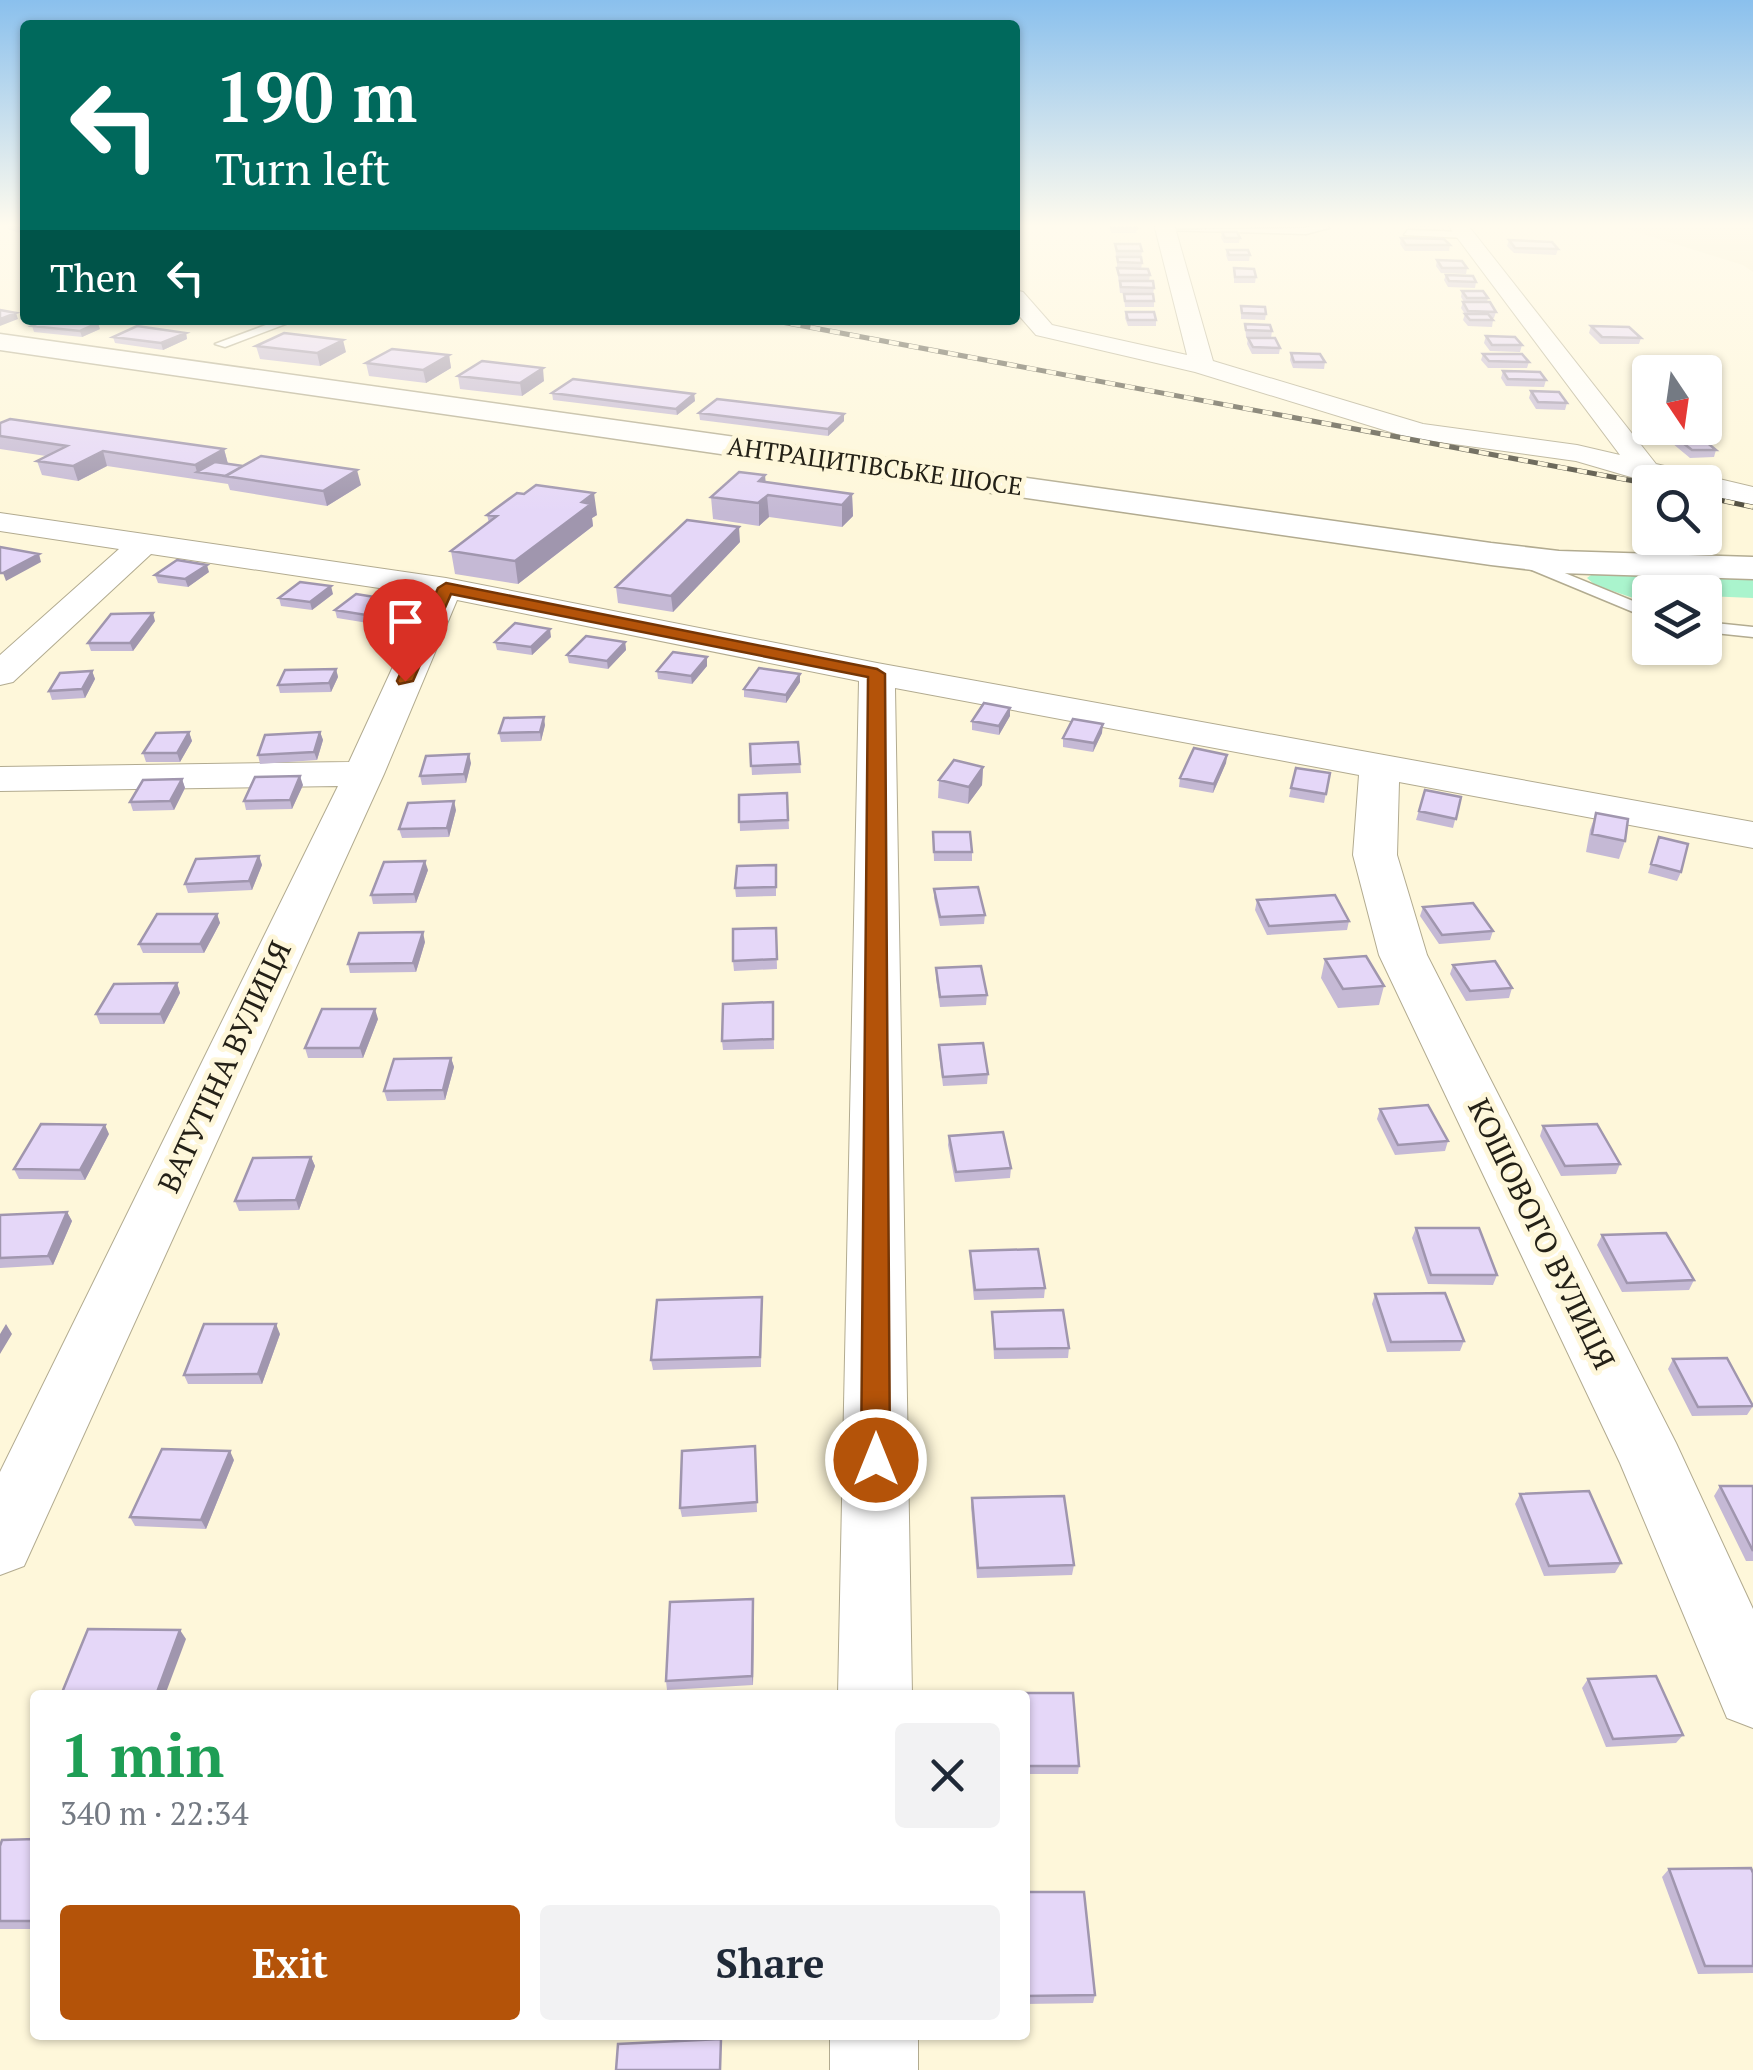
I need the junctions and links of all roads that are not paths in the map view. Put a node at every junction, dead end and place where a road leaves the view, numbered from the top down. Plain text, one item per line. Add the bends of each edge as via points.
1 (1036, 321) edge
2 (1190, 321) edge
3 (1531, 321) edge
4 (276, 325) edge
5 (1016, 325) edge
6 (1044, 330) junction
7 (0, 342) edge
8 (221, 344) dead end
9 (1202, 366) junction
10 (1642, 465) edge
11 (1632, 469) edge
12 (1722, 490) edge
13 (1753, 496) edge
14 (0, 522) edge
15 (143, 544) junction
16 (1511, 556) junction
17 (1753, 568) edge
18 (446, 588) junction
19 (1632, 606) edge
20 (1722, 629) edge
21 (1753, 632) edge
22 (0, 674) edge
23 (877, 674) junction
24 (1380, 765) junction
25 (364, 774) junction
26 (0, 779) edge
27 (1753, 835) edge
28 (0, 1544) edge
29 (875, 1690) edge
30 (1753, 1692) edge
31 (874, 2040) edge
32 (874, 2070) edge

1 - 6 street
2 - 9 street
3 - 10 street
4 - 8 lane
5 - 6 street
6 - 9 street
7 - 16 main road, АНТРАЦИТІВСЬКЕ ШОСЕ
9 - 11 street via 1420,432 1576,453
12 - 13 street
14 - 15 street
15 - 18 street
15 - 22 street
16 - 17 main road, АНТРАЦИТІВСЬКЕ ШОСЕ
16 - 19 lane
18 - 23 street
18 - 25 street, ВАТУТІНА ВУЛИЦЯ
20 - 21 lane
23 - 24 street
23 - 29 street
24 - 27 street
24 - 30 street, КОШОВОГО ВУЛИЦЯ via 1375,855 1403,955 1653,1463
25 - 26 street
25 - 28 street, ВАТУТІНА ВУЛИЦЯ
31 - 32 street

